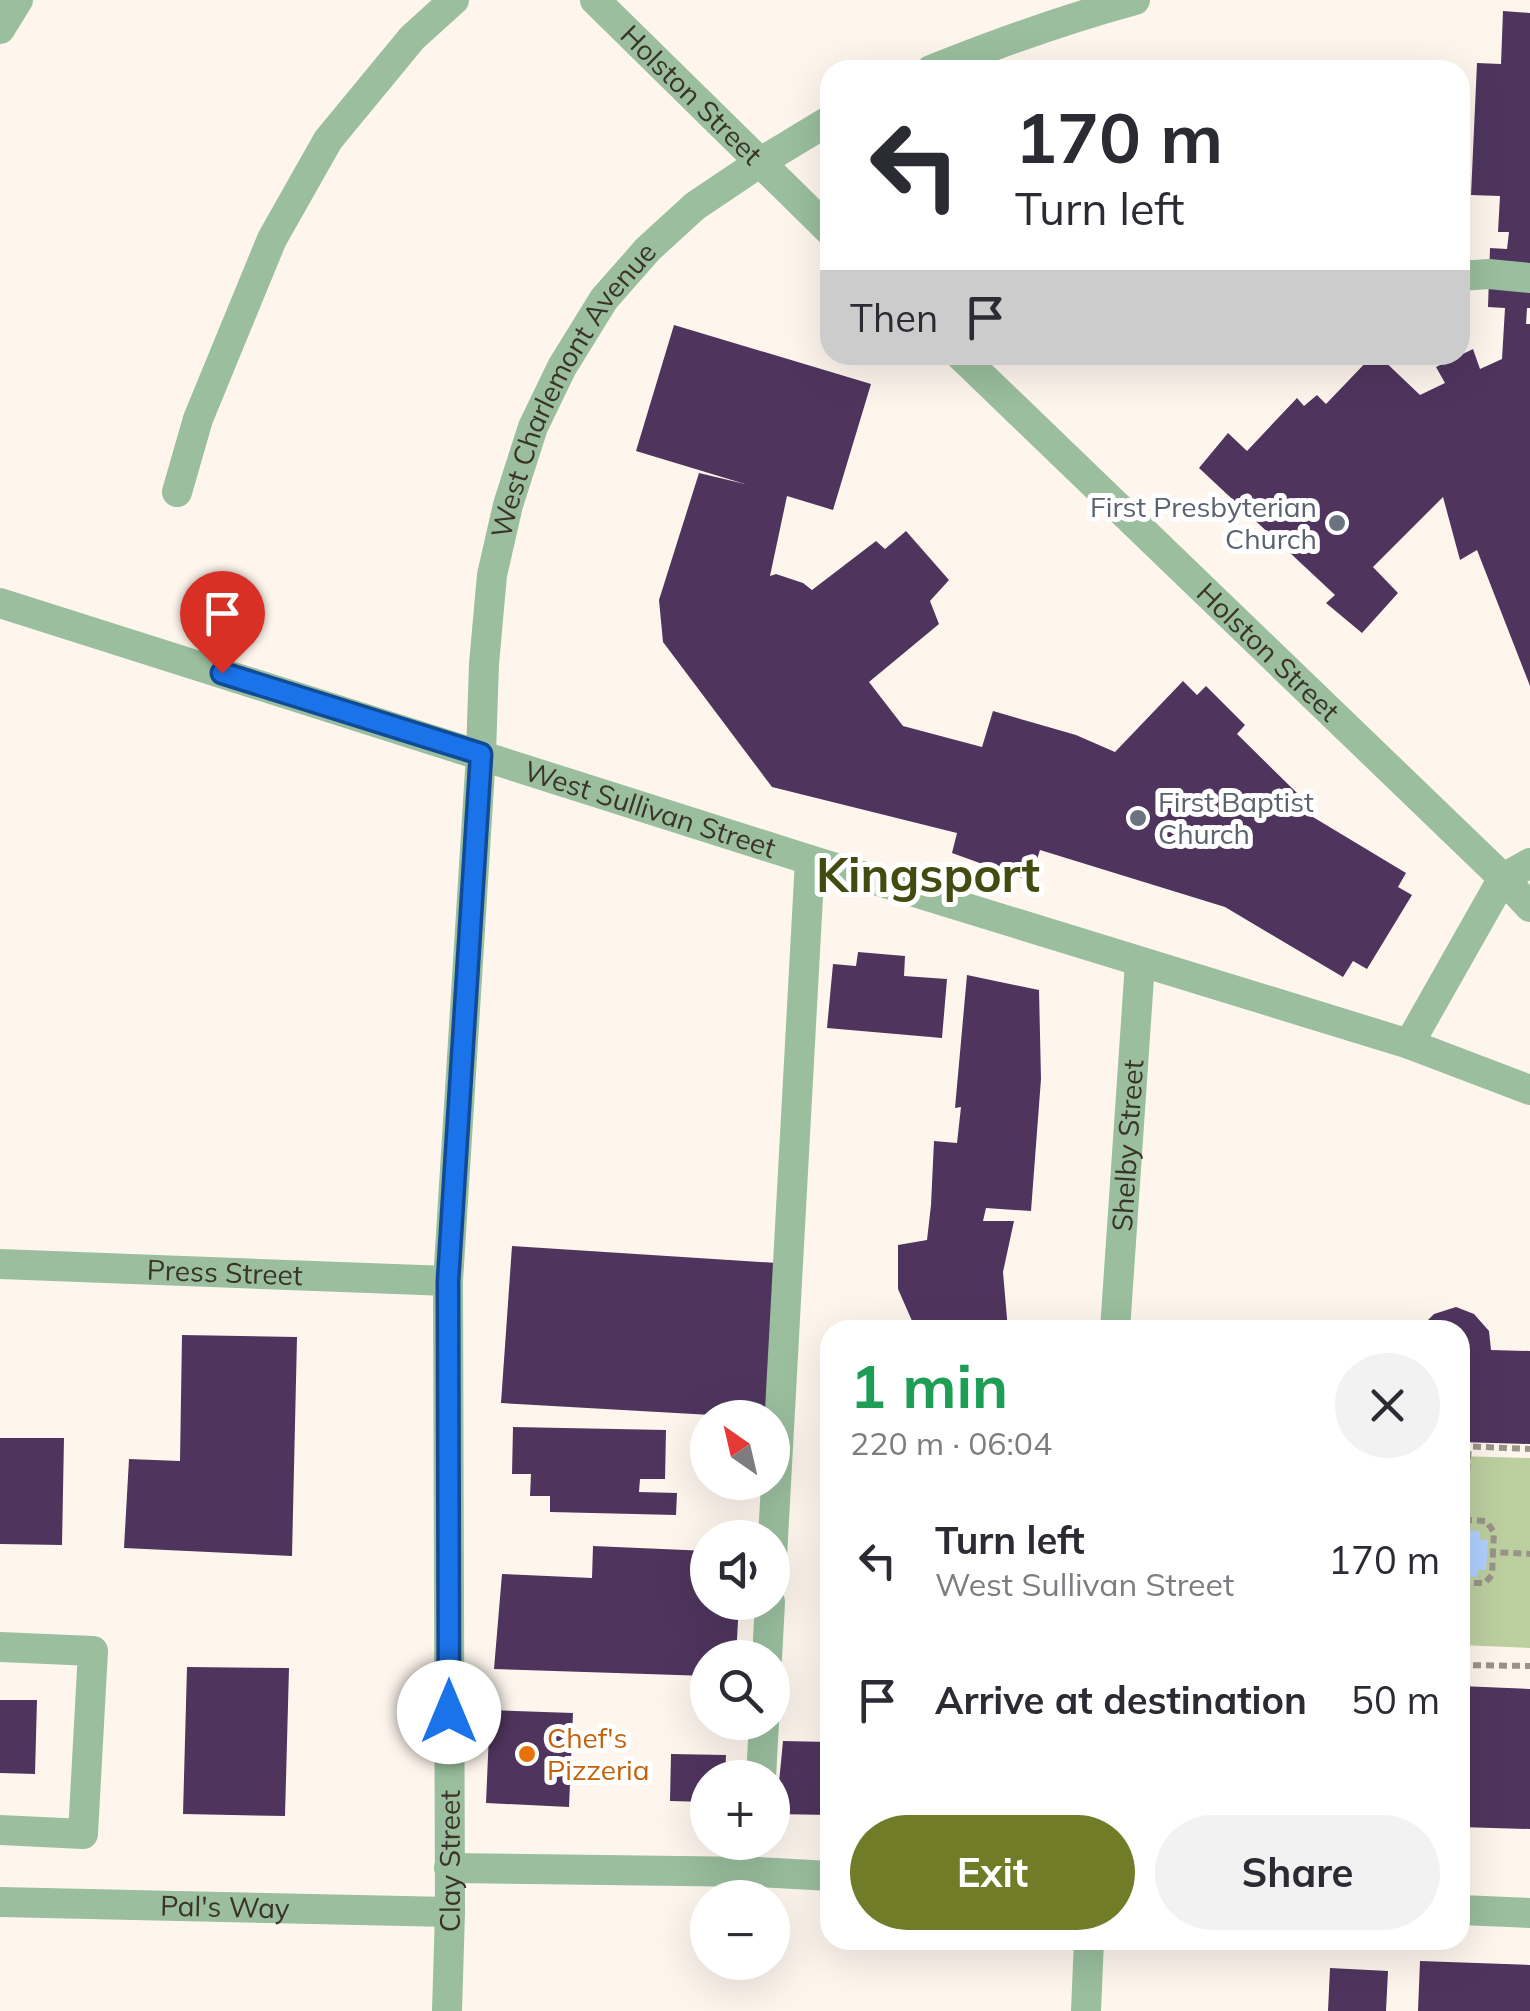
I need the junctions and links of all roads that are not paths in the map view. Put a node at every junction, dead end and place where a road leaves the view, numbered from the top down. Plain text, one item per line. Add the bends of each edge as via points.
1 (18, 0) edge
2 (454, 0) edge
3 (595, 0) edge
4 (1136, 0) edge
5 (0, 29) edge
6 (958, 60) edge
7 (820, 126) edge
8 (759, 163) junction
9 (820, 221) edge
10 (1470, 275) edge
11 (1530, 278) edge
12 (971, 365) edge
13 (178, 492) dead end
14 (0, 603) edge
15 (481, 754) junction
16 (810, 860) junction
17 (1517, 870) edge
18 (1530, 907) edge
19 (1140, 963) junction
20 (1409, 1044) junction
21 (1530, 1090) edge
22 (0, 1264) edge
23 (448, 1281) junction
24 (1115, 1320) edge
25 (774, 1520) edge
26 (0, 1648) edge
27 (0, 1830) edge
28 (690, 1859) edge
29 (769, 1860) edge
30 (449, 1868) junction
31 (820, 1873) edge
32 (0, 1902) edge
33 (1470, 1910) edge
34 (450, 1912) junction
35 (1530, 1913) edge
36 (1089, 1950) edge
37 (447, 2011) edge
38 (1086, 2011) edge

1 - 5 street
2 - 13 street via 412,38 328,140 272,239 198,418
3 - 8 street, Holston Street
4 - 6 street
7 - 8 street, West Charlemont Avenue
8 - 9 street, Holston Street
8 - 15 street, West Charlemont Avenue via 695,206 604,299 533,427 492,575
10 - 11 street
12 - 17 street, Holston Street
14 - 15 street, West Sullivan Street
15 - 16 street, West Sullivan Street
15 - 23 street, Clay Street
16 - 19 street, West Sullivan Street
16 - 25 street
17 - 18 street, Holston Street
17 - 20 street
19 - 20 street, West Sullivan Street
19 - 24 street, Shelby Street
20 - 21 street, West Sullivan Street
22 - 23 street, Press Street
23 - 30 street, Clay Street
26 - 27 street via 92,1651 83,1834
28 - 30 street
29 - 31 street
30 - 34 street, Clay Street
32 - 34 street, Pal's Way
33 - 35 street
34 - 37 street, Clay Street
36 - 38 street

